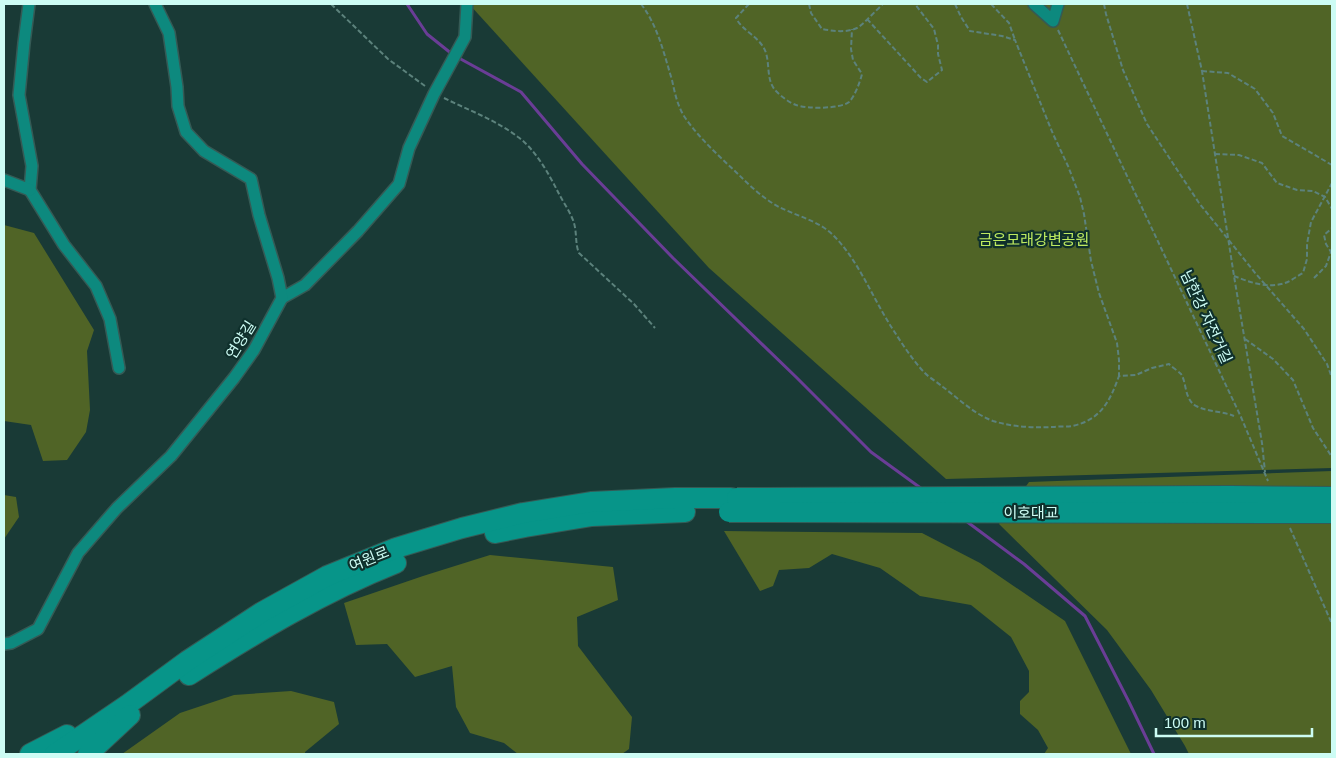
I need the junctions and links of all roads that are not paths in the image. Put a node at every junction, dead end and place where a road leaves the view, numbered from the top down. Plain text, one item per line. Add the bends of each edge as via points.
1 (29, 4) edge
2 (155, 4) edge
3 (467, 4) edge
4 (1034, 4) edge
5 (1058, 4) edge
6 (4, 180) edge
7 (30, 190) junction
8 (282, 298) junction
9 (120, 368) dead end
10 (1332, 497) edge
11 (730, 505) junction
12 (1332, 513) edge
13 (4, 644) edge
14 (131, 708) junction
15 (30, 754) edge
16 (55, 754) edge
17 (74, 754) edge
18 (88, 754) edge

1 - 7 street via 19,95 32,166
2 - 8 street via 168,33 178,106 186,132 204,151 251,179
3 - 8 street via 465,37 409,148 399,184 305,285
4 - 5 street via 1053,21
6 - 7 street
7 - 9 street via 64,245 96,286 110,319
8 - 13 street, 연양길 via 254,350 172,456 117,508 78,553 38,629
10 - 11 highway, 이호대교, bridge via 1211,496
11 - 12 highway, 이호대교, bridge
11 - 14 highway, 여원로 via 674,498 591,502 523,513 396,548 327,576 262,612 187,660
14 - 15 highway
14 - 16 highway, 여원로
14 - 17 highway, 여원로
14 - 18 highway

